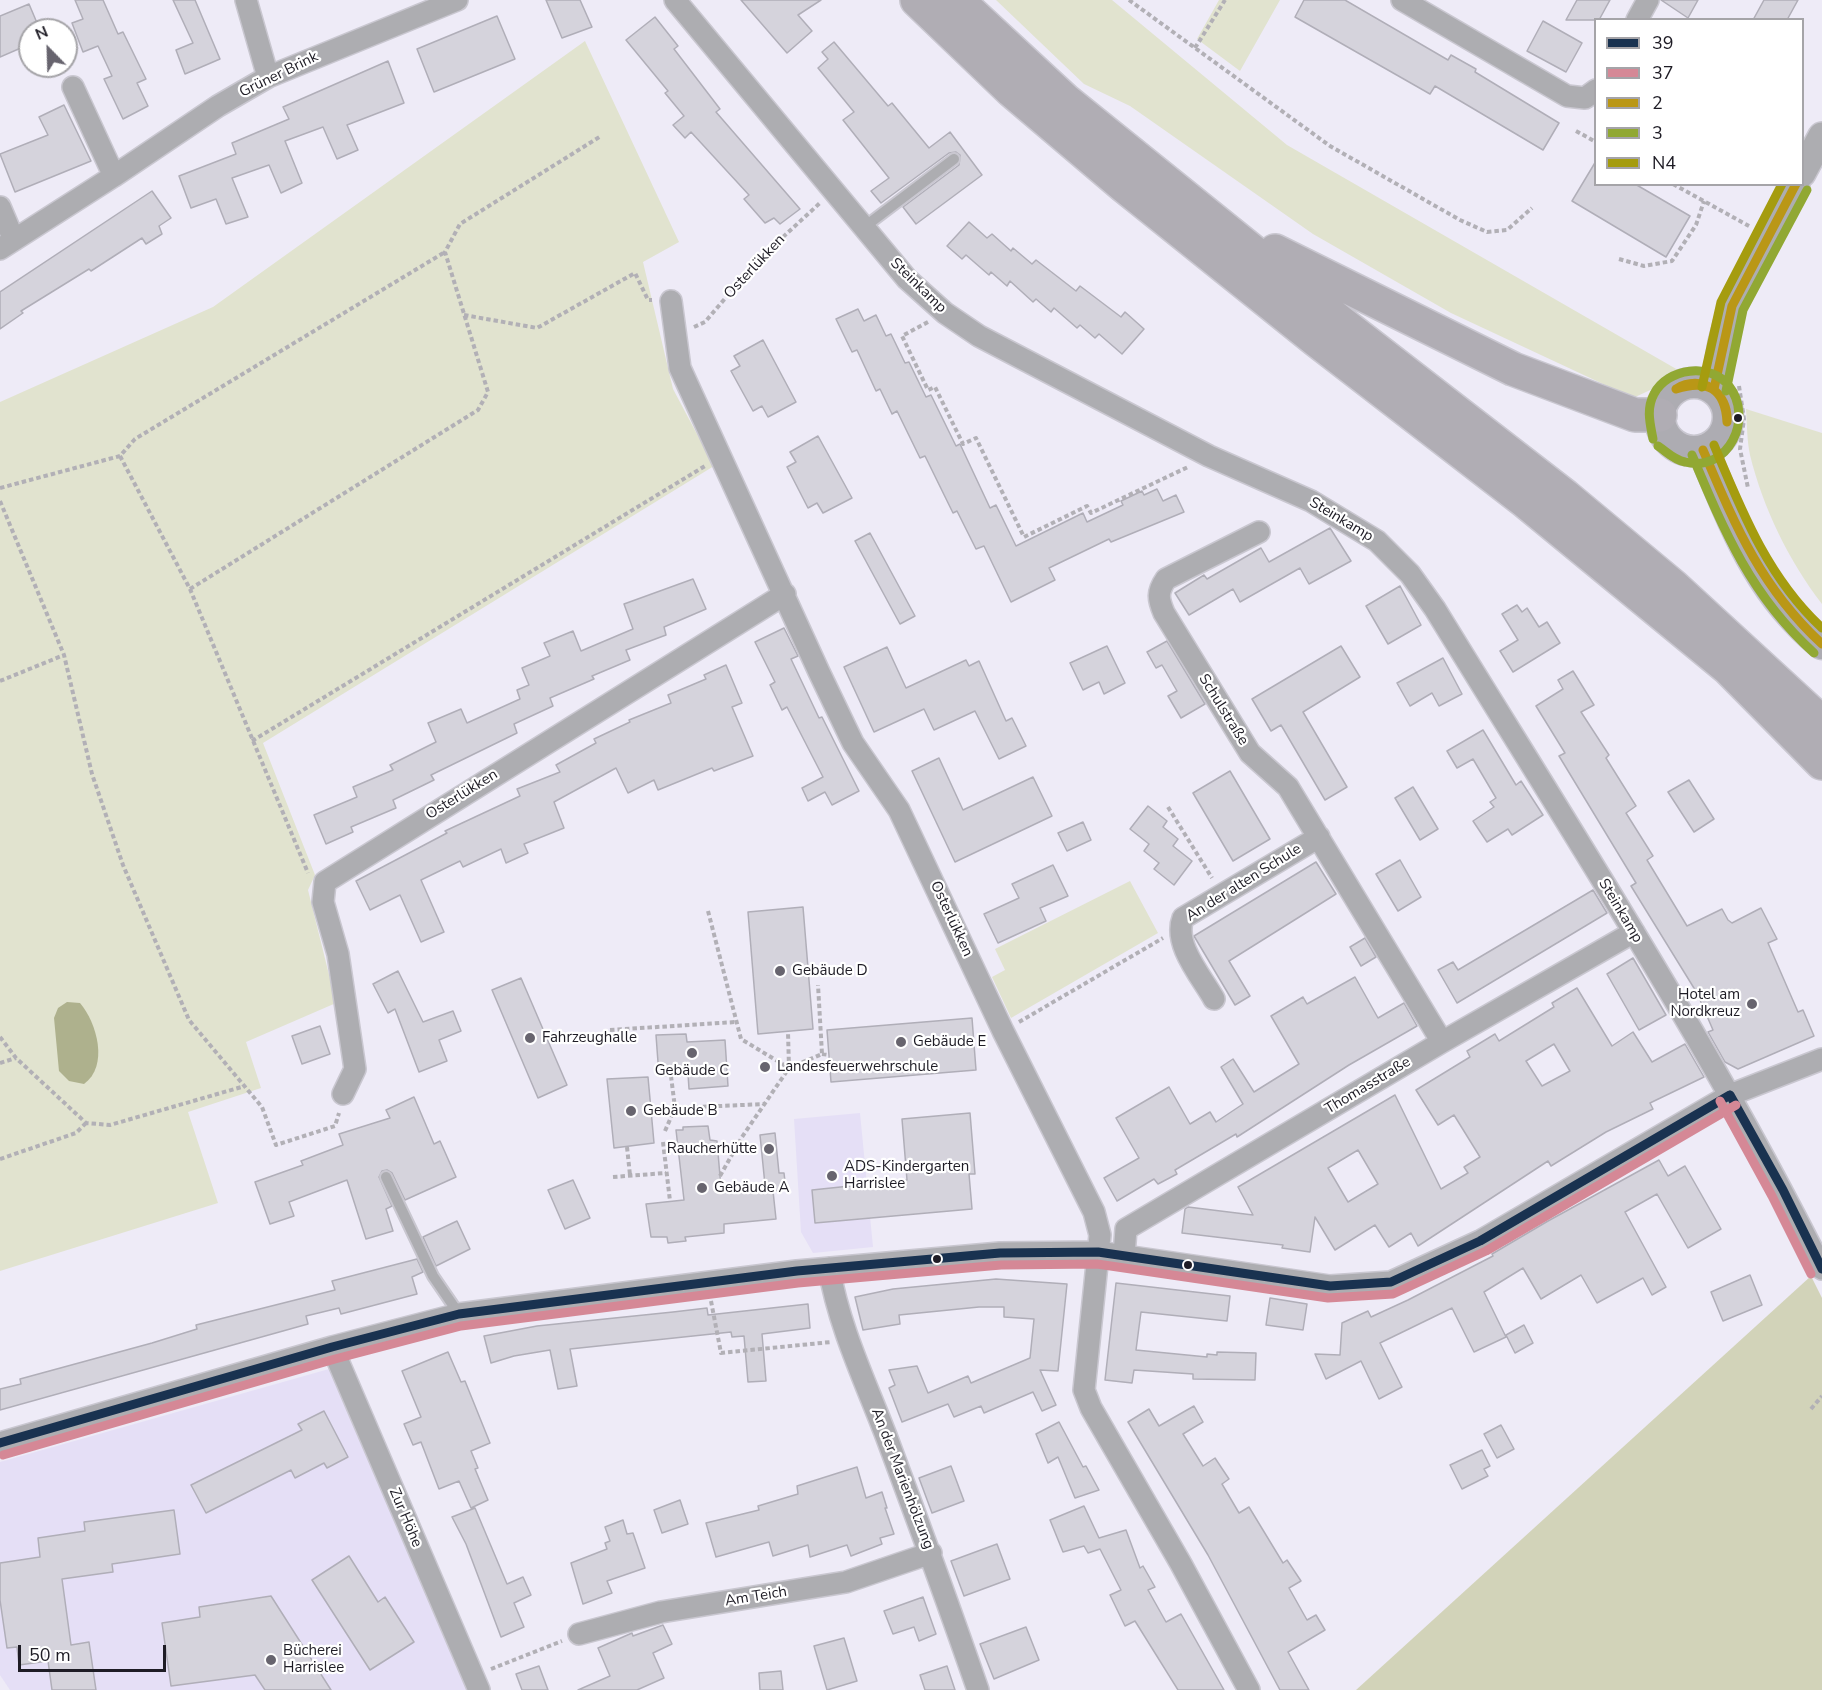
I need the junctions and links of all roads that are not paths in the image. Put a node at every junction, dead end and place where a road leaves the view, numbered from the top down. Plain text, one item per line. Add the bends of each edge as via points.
1 (246, 0) edge
2 (457, 0) edge
3 (675, 0) edge
4 (917, 0) edge
5 (957, 0) edge
6 (1402, 0) edge
7 (1648, 0) edge
8 (1638, 18) edge
9 (268, 77) junction
10 (73, 87) dead end
11 (1594, 91) edge
12 (1822, 136) edge
13 (954, 159) dead end
14 (1804, 171) edge
15 (114, 176) junction
16 (1795, 186) edge
17 (0, 207) edge
18 (1212, 218) junction
19 (863, 228) junction
20 (7, 244) edge
21 (670, 301) road end
22 (1726, 385) junction
23 (1660, 415) junction
24 (1703, 450) junction
25 (1259, 532) dead end
26 (785, 594) junction
27 (1822, 644) edge
28 (1822, 723) edge
29 (1822, 763) edge
30 (1319, 837) junction
31 (1634, 932) junction
32 (1214, 999) dead end
33 (1442, 1042) junction
34 (1822, 1059) edge
35 (343, 1094) road end
36 (1730, 1095) junction
37 (386, 1177) dead end
38 (1098, 1252) junction
39 (1124, 1255) junction
40 (829, 1268) junction
41 (1822, 1269) edge
42 (459, 1314) junction
43 (332, 1347) junction
44 (0, 1443) edge
45 (931, 1553) junction
46 (579, 1634) road end
47 (476, 1683) edge
48 (978, 1690) edge
49 (1249, 1690) edge

1 - 9 street
2 - 9 street, Grüner Brink
3 - 19 street, Steinkamp
4 - 29 highway via 1012,91 1124,186 1526,502 1728,668
5 - 18 highway via 1065,100
6 - 11 street via 1567,96 1585,98
7 - 8 street
9 - 15 street, Grüner Brink
10 - 15 street
12 - 14 street
13 - 19 lane
15 - 20 street, Grüner Brink
16 - 22 street via 1732,306 1722,343
17 - 20 street, Grüner Brink
18 - 23 highway via 1513,369 1635,415
18 - 28 highway via 1565,496 1673,586
19 - 31 street, Steinkamp via 907,279 945,313 979,336 1209,456 1311,501 1377,541 1410,573 1435,609
21 - 26 street, Osterlükken via 680,368
22 - 23 main road via 1684,384 1667,396
22 - 24 main road via 1726,428 1713,446
23 - 24 main road via 1660,426 1672,444 1682,449
24 - 27 main road via 1749,559 1772,594
25 - 30 street, Schulstraße via 1166,579 1158,599 1250,753 1288,787
26 - 35 street, Osterlükken via 325,882 323,902 338,954 355,1070
26 - 38 street, Osterlükken via 853,743 899,810 1094,1212 1100,1235
30 - 32 street, An der alten Schule via 1183,918 1181,940
30 - 33 street, Schulstraße
31 - 33 street, Thomasstraße
31 - 36 street, Steinkamp
33 - 39 street, Thomasstraße via 1126,1229
34 - 36 street
36 - 39 street via 1480,1241 1391,1282 1330,1286
36 - 41 street, Steinkamp
37 - 42 lane via 433,1276
38 - 39 street
38 - 40 street via 1000,1253
38 - 49 street, Osterlükken via 1084,1390
40 - 42 street
40 - 45 street, An der Marienhölzung via 849,1340
42 - 43 street
43 - 44 street
43 - 47 street, Zur Höhe
45 - 46 street, Am Teich via 846,1582 661,1612
45 - 48 street, An der Marienhölzung

